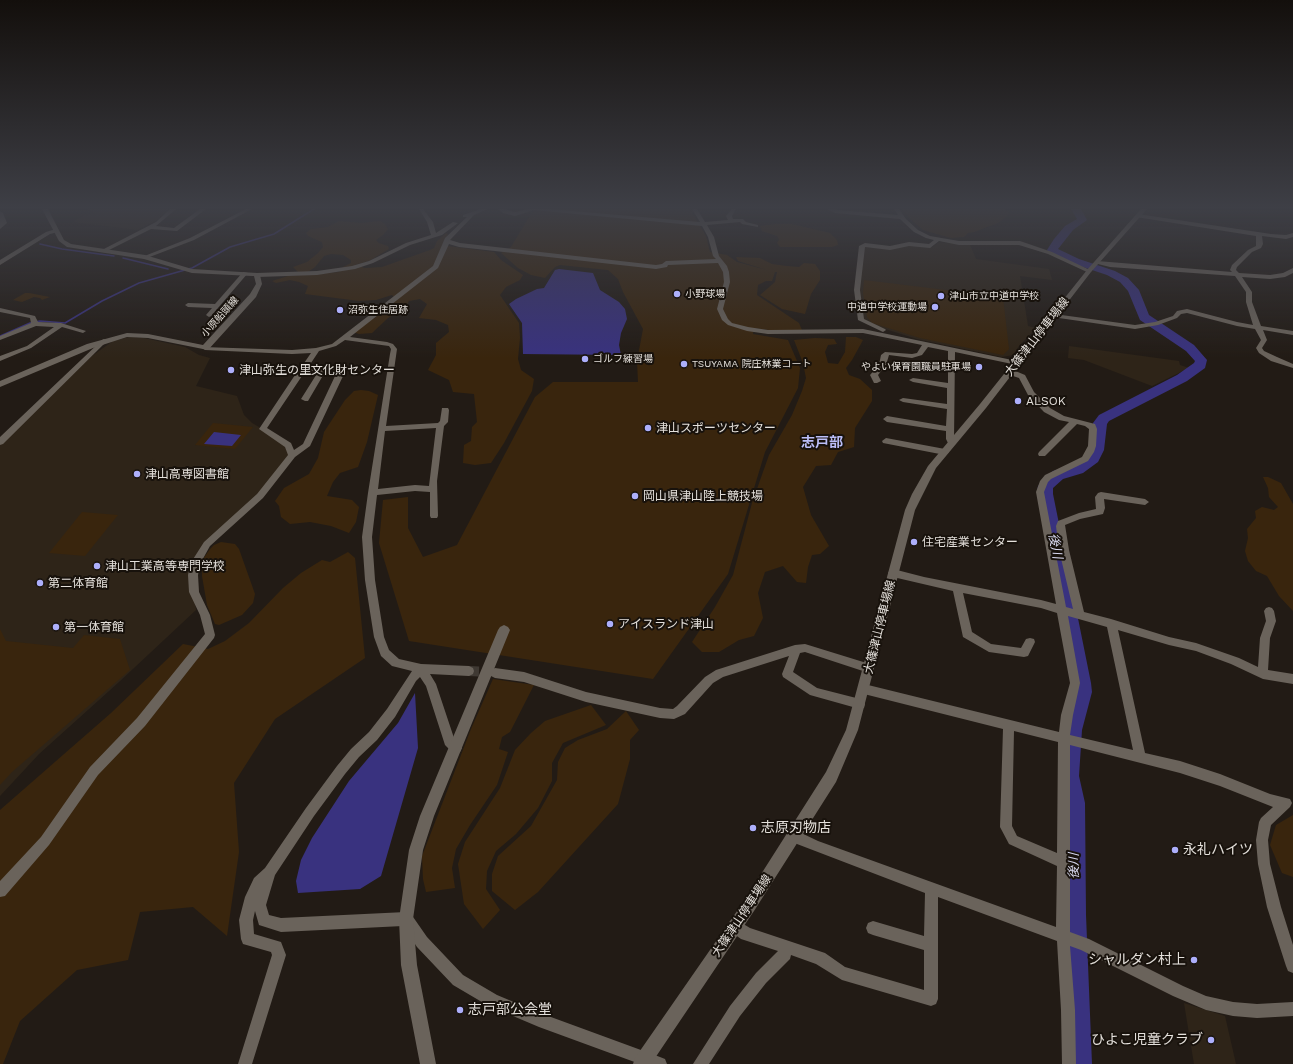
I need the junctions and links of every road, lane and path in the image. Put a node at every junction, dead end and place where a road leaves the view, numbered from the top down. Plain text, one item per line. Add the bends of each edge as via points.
1 (150, 259) edge
2 (378, 259) edge
3 (439, 259) edge
4 (581, 259) edge
5 (861, 259) edge
6 (1067, 259) edge
7 (1100, 259) edge
8 (1242, 259) edge
9 (719, 261) joint
10 (1093, 267) junction
11 (1293, 270) edge
12 (244, 273) junction
13 (1235, 274) junction
14 (257, 276) junction
15 (188, 305) dead end
16 (216, 306) junction
17 (0, 310) edge
18 (209, 315) dead end
19 (1054, 316) junction
20 (34, 321) junction
21 (61, 324) junction
22 (1258, 328) junction
23 (83, 331) dead end
24 (0, 332) edge
25 (1293, 333) edge
26 (0, 338) edge
27 (344, 338) junction
28 (904, 340) junction
29 (104, 341) junction
30 (926, 344) junction
31 (205, 348) junction
32 (952, 349) junction
33 (316, 350) junction
34 (0, 359) edge
35 (1293, 366) edge
36 (1013, 367) junction
37 (302, 368) junction
38 (323, 370) junction
39 (913, 380) dead end
40 (877, 381) dead end
41 (0, 384) edge
42 (950, 386) junction
43 (305, 399) dead end
44 (903, 400) dead end
45 (950, 407) junction
46 (445, 410) dead end
47 (887, 419) dead end
48 (1073, 422) junction
49 (440, 425) junction
50 (382, 429) junction
51 (950, 429) junction
52 (886, 441) dead end
53 (0, 442) edge
54 (948, 448) junction
55 (1042, 454) dead end
56 (292, 455) junction
57 (434, 489) junction
58 (372, 493) junction
59 (1145, 502) dead end
60 (434, 516) dead end
61 (893, 573) junction
62 (957, 587) junction
63 (1270, 611) dead end
64 (1069, 612) junction
65 (1111, 624) junction
66 (504, 630) dead end
67 (1030, 642) dead end
68 (795, 649) junction
69 (869, 668) junction
70 (421, 669) junction
71 (469, 671) tunnel mouth
72 (496, 673) tunnel mouth
73 (1264, 674) junction
74 (1293, 679) edge
75 (864, 689) junction
76 (860, 704) junction
77 (1009, 725) junction
78 (1066, 739) junction
79 (456, 748) junction
80 (1140, 757) junction
81 (795, 836) junction
82 (1063, 862) junction
83 (270, 872) junction
84 (931, 888) junction
85 (0, 891) edge
86 (406, 919) junction
87 (735, 926) junction
88 (873, 928) dead end
89 (1073, 940) junction
90 (931, 945) junction
91 (788, 947) junction
92 (1293, 966) edge
93 (1293, 1009) edge
94 (643, 1062) edge
95 (245, 1064) edge
96 (428, 1064) edge
97 (660, 1064) edge
98 (700, 1064) edge
99 (1069, 1064) edge

1 - 12 main road via 192,271
2 - 14 street via 353,268
3 - 27 street via 436,267
4 - 9 street via 656,267 664,266 666,263
5 - 28 street via 857,290 861,320
6 - 10 street
7 - 10 main road, 大篠津山停車場線
8 - 13 street via 1234,266
9 - 28 street via 724,266 727,282 720,305 721,315 737,327 778,333 863,331
10 - 13 street via 1110,265
10 - 19 main road, 大篠津山停車場線
11 - 13 street via 1285,275 1270,277
12 - 14 main road
12 - 16 street
13 - 22 street via 1249,292 1253,317
14 - 31 main road, 小原船頭線 via 259,284 253,295
15 - 16 street
16 - 18 street
17 - 20 street via 33,317
19 - 22 street via 1135,327 1175,317 1182,311
19 - 36 main road, 大篠津山停車場線
20 - 21 street
20 - 24 street
20 - 26 street
21 - 23 street
21 - 34 street via 29,347
22 - 25 street
22 - 35 street via 1264,340 1259,348 1261,352
27 - 33 street via 334,345
27 - 50 street via 385,343 394,349
28 - 30 street
29 - 31 main road, 小原船頭線 via 138,335
29 - 41 main road, 小原船頭線
29 - 53 street
30 - 32 street
30 - 40 street via 920,354 912,356 887,353 874,375
31 - 33 street via 292,352
32 - 36 street
32 - 42 street
33 - 37 street
36 - 48 street via 1031,393 1047,410
36 - 54 main road, 大篠津山停車場線
37 - 38 street
37 - 56 street via 263,429 288,445
38 - 43 street
38 - 56 street via 338,371 340,374 306,446
39 - 42 street
42 - 45 street
44 - 45 street
45 - 51 street
46 - 49 street via 444,422
47 - 51 street
48 - 55 street
48 - 64 street via 1092,426 1090,452 1077,464 1048,477 1040,492
49 - 50 street
49 - 57 street
50 - 58 street
51 - 54 street
52 - 54 street
54 - 61 main road, 大篠津山停車場線 via 933,466 910,510
56 - 85 street via 260,496 208,544 195,564 194,592 205,614 210,635 141,722 94,771 45,841
57 - 58 street via 415,488
57 - 60 street
58 - 70 street via 367,537 370,580 379,637 385,653 396,663
59 - 64 street via 1101,495 1100,512 1061,523
61 - 62 street
61 - 69 main road, 大篠津山停車場線
62 - 64 street
62 - 67 street via 967,634 989,648 1024,653
63 - 73 street via 1271,621 1265,638
64 - 65 street
64 - 78 street via 1075,683 1067,716
65 - 73 street via 1203,650
65 - 80 street
66 - 79 main road
68 - 69 street via 805,648
68 - 72 street via 720,673 709,680 681,710 674,714 586,697 543,682
68 - 76 street via 787,674 814,692
69 - 75 main road, 大篠津山停車場線
70 - 71 street
70 - 79 street via 431,684 449,741
70 - 83 street via 412,678 374,736 340,770
73 - 74 street
75 - 76 main road, 大篠津山停車場線
75 - 77 street
76 - 81 main road, 大篠津山停車場線 via 852,730 831,777
77 - 78 street
77 - 82 street via 1006,827 1013,840
78 - 80 street
78 - 82 street
79 - 86 main road via 427,816 416,850
80 - 92 street via 1200,773 1270,800 1286,803 1265,822 1262,840 1264,864 1274,907
81 - 84 street via 817,847
81 - 87 main road, 大篠津山停車場線
82 - 89 street
83 - 86 street via 259,905 264,920 281,925
83 - 95 street via 259,883 250,902 246,920 248,938 276,947 279,955
84 - 89 street
84 - 90 street
86 - 94 street via 422,942 458,980 487,997
86 - 96 main road via 409,965
87 - 91 street via 746,934
87 - 94 main road, 大篠津山停車場線
88 - 90 street
89 - 93 street via 1178,992 1206,1003 1257,1011
89 - 99 street via 1068,1010
90 - 91 street via 931,999 842,973 820,958
91 - 98 street via 785,954 761,978 735,1011
94 - 97 street

